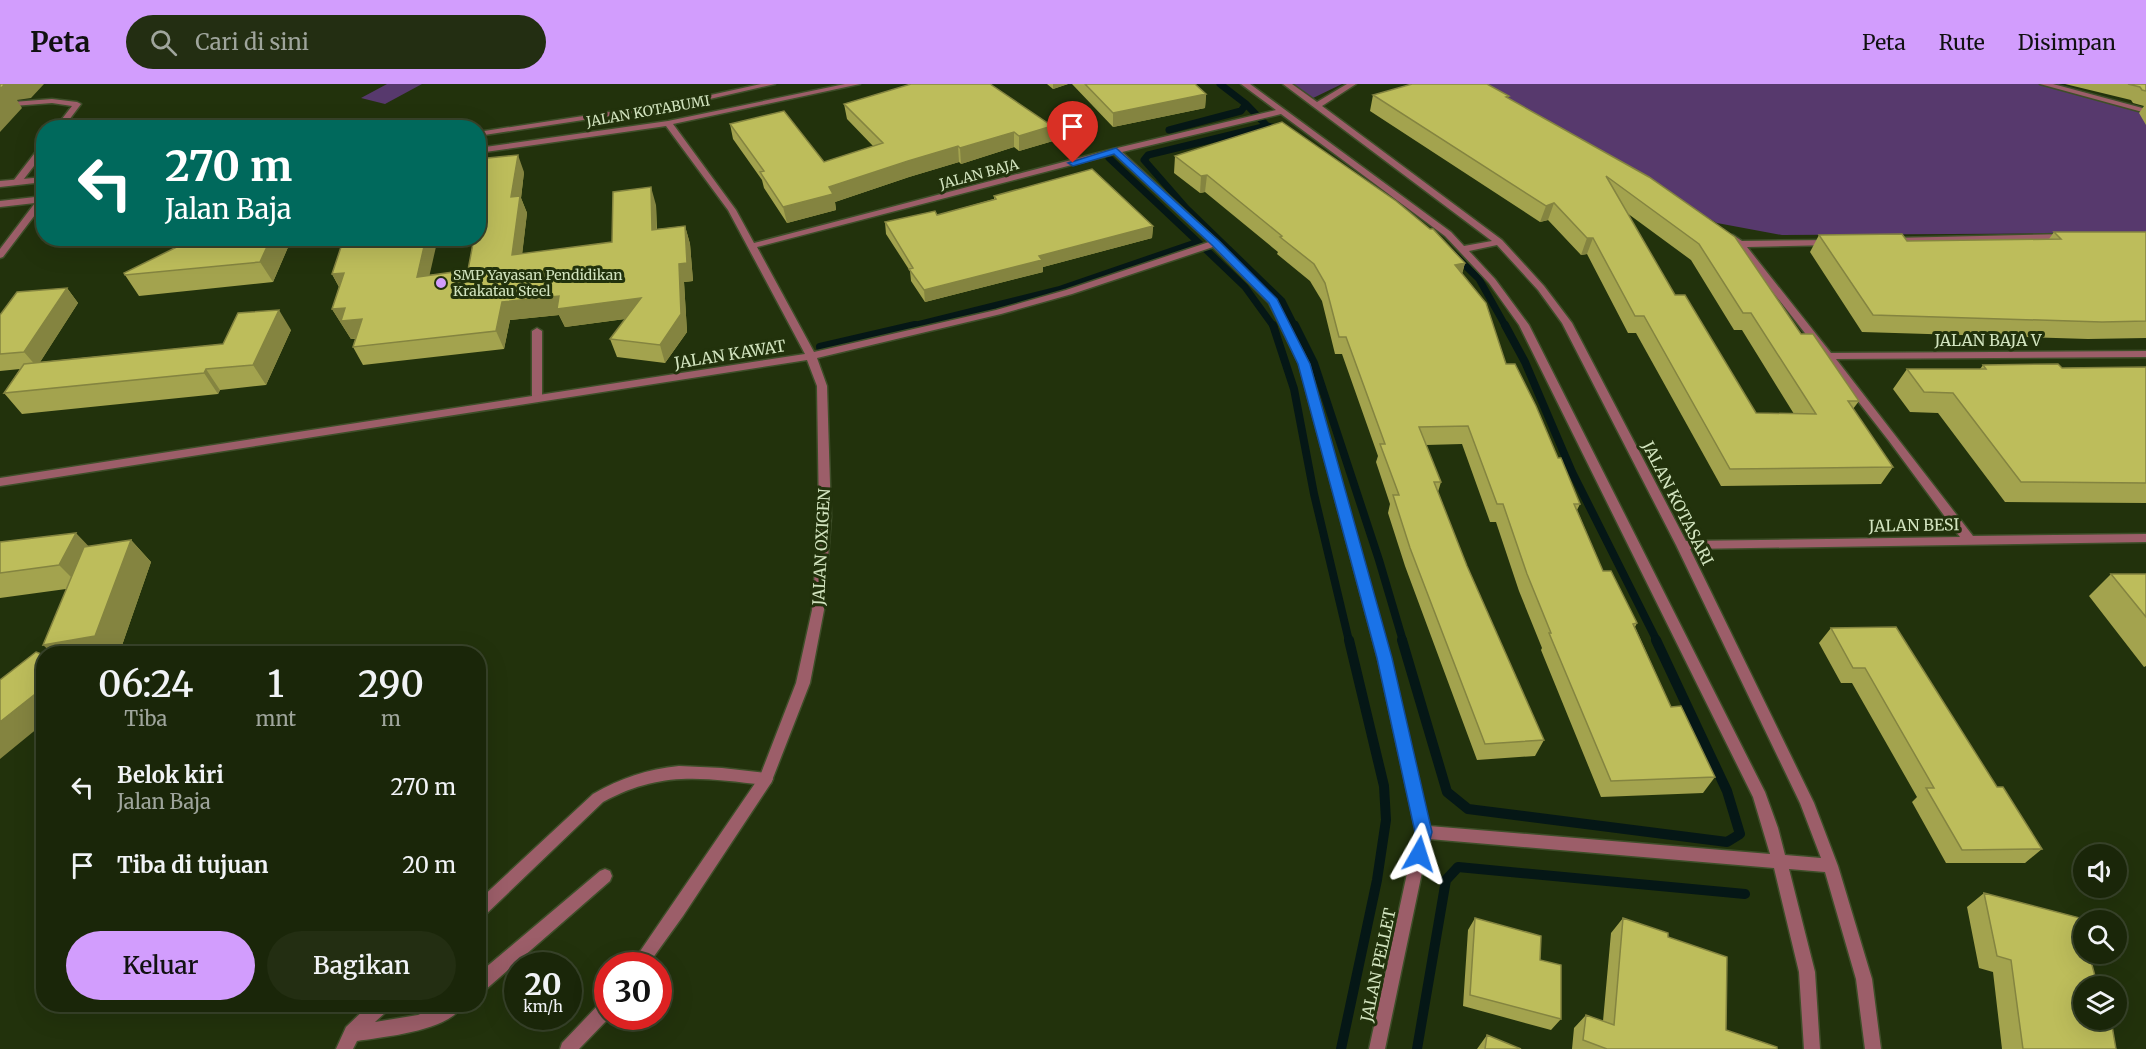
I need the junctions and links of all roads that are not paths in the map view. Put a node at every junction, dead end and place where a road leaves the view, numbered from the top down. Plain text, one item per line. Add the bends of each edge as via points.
1 (771, 84) edge
2 (856, 84) edge
3 (1245, 84) edge
4 (1287, 84) edge
5 (1352, 84) edge
6 (2044, 84) edge
7 (0, 105) edge
8 (1318, 105) junction
9 (1281, 111) junction
10 (2146, 111) edge
11 (65, 120) edge
12 (668, 123) junction
13 (492, 132) junction
14 (486, 133) edge
15 (492, 149) junction
16 (486, 150) edge
17 (1116, 151) junction
18 (36, 157) edge
19 (36, 180) edge
20 (17, 182) junction
21 (0, 184) edge
22 (36, 200) edge
23 (0, 204) edge
24 (36, 208) edge
25 (1720, 231) edge
26 (2073, 236) edge
27 (1883, 241) edge
28 (1498, 242) junction
29 (1835, 242) edge
30 (1740, 244) junction
31 (1206, 245) junction
32 (752, 246) junction
33 (1464, 249) junction
34 (0, 255) edge
35 (537, 331) dead end
36 (2146, 354) edge
37 (811, 356) junction
38 (1830, 356) junction
39 (537, 399) junction
40 (0, 482) edge
41 (2146, 538) edge
42 (1970, 540) junction
43 (1682, 544) junction
44 (765, 779) junction
45 (1423, 832) junction
46 (1779, 861) junction
47 (1831, 866) junction
48 (605, 876) dead end
49 (486, 904) edge
50 (648, 952) edge
51 (486, 978) edge
52 (373, 1012) edge
53 (445, 1012) edge
54 (594, 1022) edge
55 (352, 1032) junction
56 (344, 1049) edge
57 (568, 1049) edge
58 (1377, 1049) edge
59 (1812, 1049) edge
60 (1873, 1049) edge

1 - 13 street, JALAN KOTABUMI via 688,102
2 - 12 street, JALAN KOTABUMI
3 - 9 street
4 - 8 street, JALAN KOTASARI
5 - 8 street
6 - 10 street
7 - 11 street via 52,101 77,104
8 - 28 street, JALAN KOTASARI
9 - 17 street, JALAN BAJA
9 - 33 street
12 - 15 street, JALAN KOTABUMI
12 - 32 street, JALAN OXIGEN via 732,210
13 - 14 street, JALAN KOTABUMI
13 - 15 street
15 - 16 street, JALAN KOTABUMI
17 - 31 street, JALAN PELLET
17 - 32 street, JALAN BAJA
18 - 20 street
19 - 20 street
20 - 21 street
22 - 23 street
24 - 34 street
25 - 30 street
26 - 27 street
28 - 33 street
28 - 43 street, JALAN KOTASARI via 1567,323
29 - 30 street
30 - 38 street
31 - 37 street, JALAN KAWAT via 998,312
31 - 45 street, JALAN PELLET via 1274,302 1304,364 1384,658
32 - 37 street, JALAN OXIGEN
33 - 46 street via 1524,325 1760,796
35 - 39 street
36 - 38 street, JALAN BAJA V
37 - 39 street, JALAN KAWAT
37 - 44 street, JALAN OXIGEN via 822,386 825,517 818,610 802,683
38 - 42 street
39 - 40 street, JALAN KAWAT
41 - 42 street, JALAN BESI
42 - 43 street, JALAN BESI
43 - 47 street, JALAN KOTASARI via 1807,803
44 - 49 street via 690,771 640,777 615,787 598,798
44 - 50 street, JALAN OXIGEN
45 - 46 street
45 - 58 street, JALAN PELLET
46 - 47 street
46 - 59 street via 1807,972
47 - 60 street, JALAN KOTASARI via 1864,979
48 - 51 street
52 - 55 street
53 - 55 street via 417,1024
54 - 57 street
55 - 56 street

